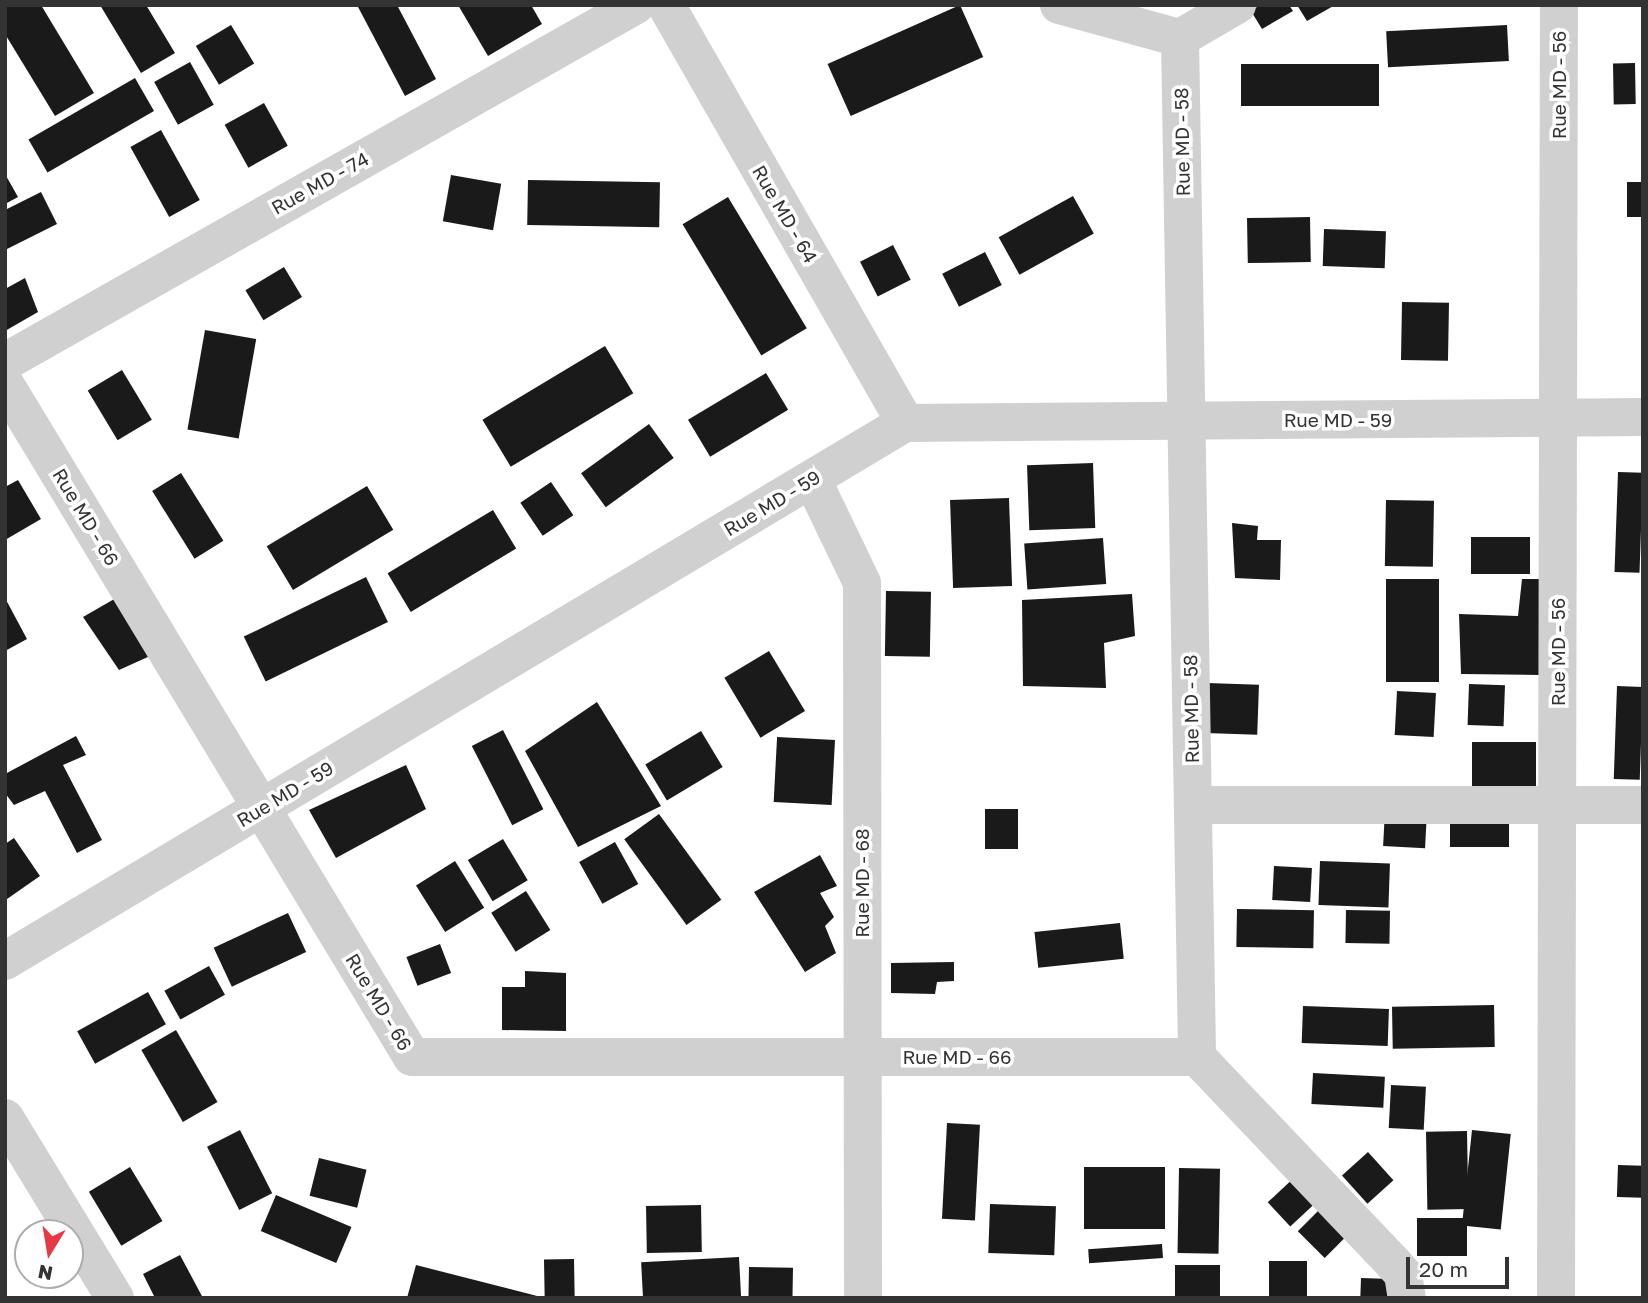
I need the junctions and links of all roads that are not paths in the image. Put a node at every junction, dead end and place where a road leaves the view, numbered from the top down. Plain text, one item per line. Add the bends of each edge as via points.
1 (636, 5) edge
2 (666, 5) edge
3 (1059, 5) edge
4 (1237, 5) edge
5 (1559, 5) edge
6 (1180, 38) junction
7 (5, 362) edge
8 (5, 384) edge
9 (1643, 417) edge
10 (1558, 418) junction
11 (1187, 421) junction
12 (905, 424) junction
13 (812, 479) junction
14 (1193, 805) junction
15 (1643, 805) edge
16 (1558, 806) junction
17 (261, 808) junction
18 (5, 961) edge
19 (862, 1057) junction
20 (1196, 1057) junction
21 (5, 1118) edge
22 (115, 1298) edge
23 (863, 1298) edge
24 (1407, 1298) edge
25 (1556, 1298) edge

1 - 7 street, Rue MD - 74
2 - 12 street, Rue MD - 64
3 - 6 street
4 - 6 street
5 - 10 street, Rue MD - 56
6 - 11 street, Rue MD - 58
8 - 17 street, Rue MD - 66
9 - 10 street, Rue MD - 59
10 - 11 street, Rue MD - 59
10 - 16 street, Rue MD - 56
11 - 12 street, Rue MD - 59
11 - 14 street, Rue MD - 58
12 - 13 street, Rue MD - 59
13 - 17 street, Rue MD - 59
13 - 19 street, Rue MD - 68 via 862,583
14 - 16 street
14 - 20 street, Rue MD - 58
15 - 16 street
16 - 25 street, Rue MD - 56
17 - 18 street, Rue MD - 59
17 - 19 street, Rue MD - 66 via 412,1057
19 - 20 street, Rue MD - 66
19 - 23 street, Rue MD - 68
20 - 24 street via 1394,1264 1408,1286
21 - 22 street

